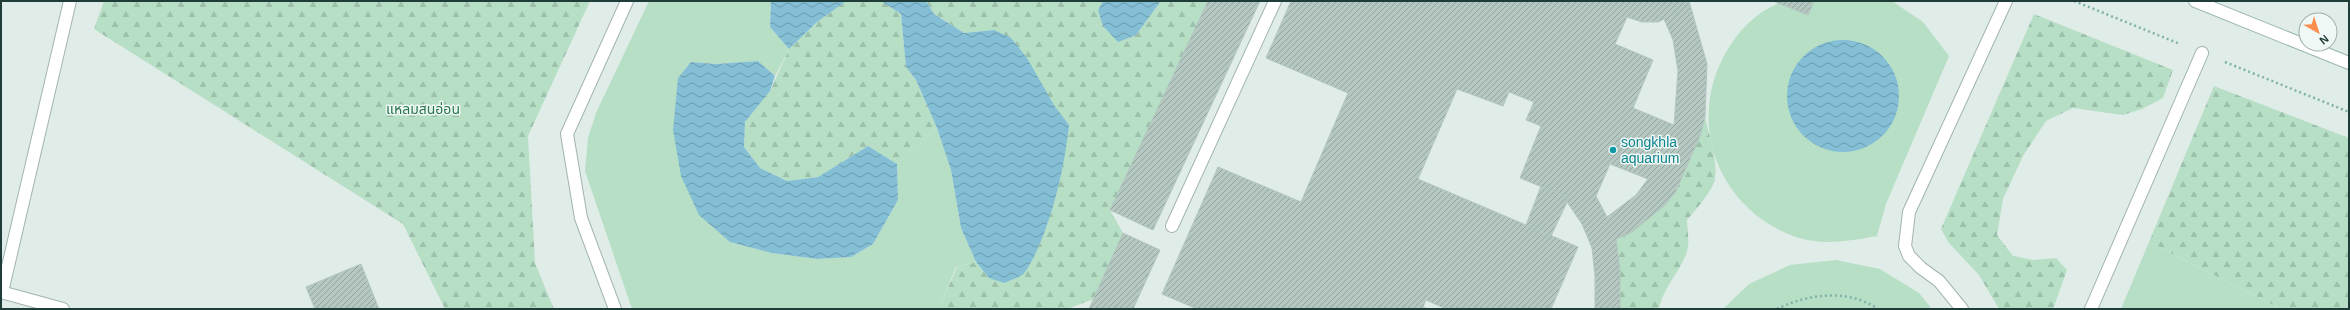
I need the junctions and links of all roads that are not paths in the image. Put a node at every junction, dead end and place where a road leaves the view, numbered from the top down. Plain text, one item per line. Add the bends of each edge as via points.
1 (70, 1) edge
2 (627, 1) edge
3 (1275, 1) edge
4 (2006, 1) edge
5 (2195, 1) edge
6 (2202, 53) dead end
7 (2349, 63) edge
8 (1172, 226) dead end
9 (1, 292) edge
10 (63, 309) edge
11 (615, 309) edge
12 (1962, 309) edge
13 (2091, 309) edge

1 - 9 street
2 - 11 street via 567,134 581,218
3 - 8 street
4 - 12 street via 1909,212 1905,246 1909,256 1939,281
5 - 7 street
6 - 13 street
9 - 10 street

